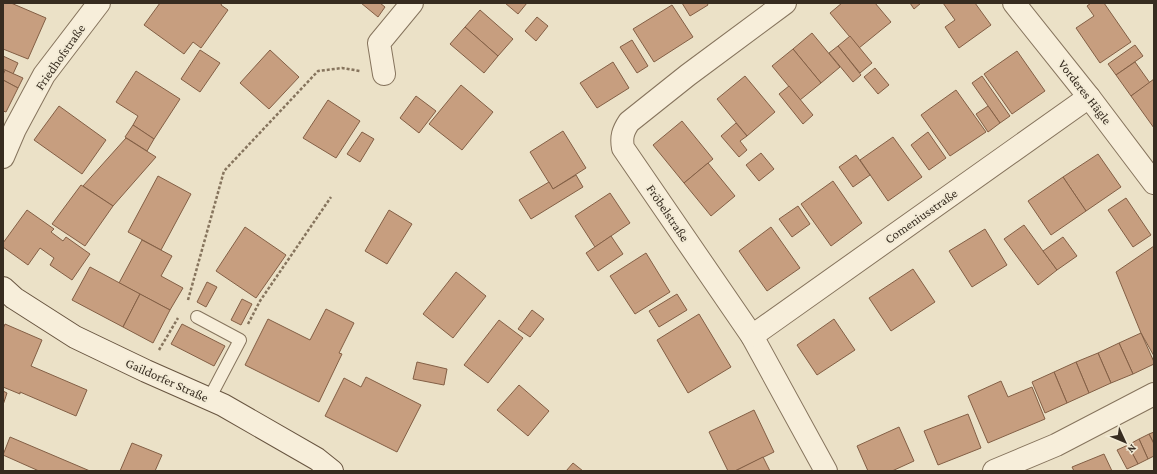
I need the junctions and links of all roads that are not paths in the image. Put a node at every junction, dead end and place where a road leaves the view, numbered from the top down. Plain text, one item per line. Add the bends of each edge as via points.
1 (99, 3) edge
2 (412, 3) edge
3 (785, 3) edge
4 (1014, 3) edge
5 (384, 74) road end
6 (1090, 97) junction
7 (3, 157) edge
8 (1154, 184) edge
9 (3, 288) edge
10 (197, 317) dead end
11 (752, 336) junction
12 (1154, 394) edge
13 (209, 399) junction
14 (332, 471) edge
15 (826, 471) edge
16 (994, 471) edge

1 - 7 street, Friedhofstraße via 44,75 15,128
2 - 5 street via 379,43
3 - 11 street, Fröbelstraße via 629,122 622,140 623,148
4 - 6 street, Vorderes Hägle
6 - 8 street, Vorderes Hägle
6 - 11 street, Comeniusstraße
9 - 13 street, Gaildorfer Straße via 14,298 76,337
10 - 13 lane via 240,340
11 - 15 street, Fröbelstraße
12 - 16 street via 1056,445
13 - 14 street, Gaildorfer Straße via 317,459

